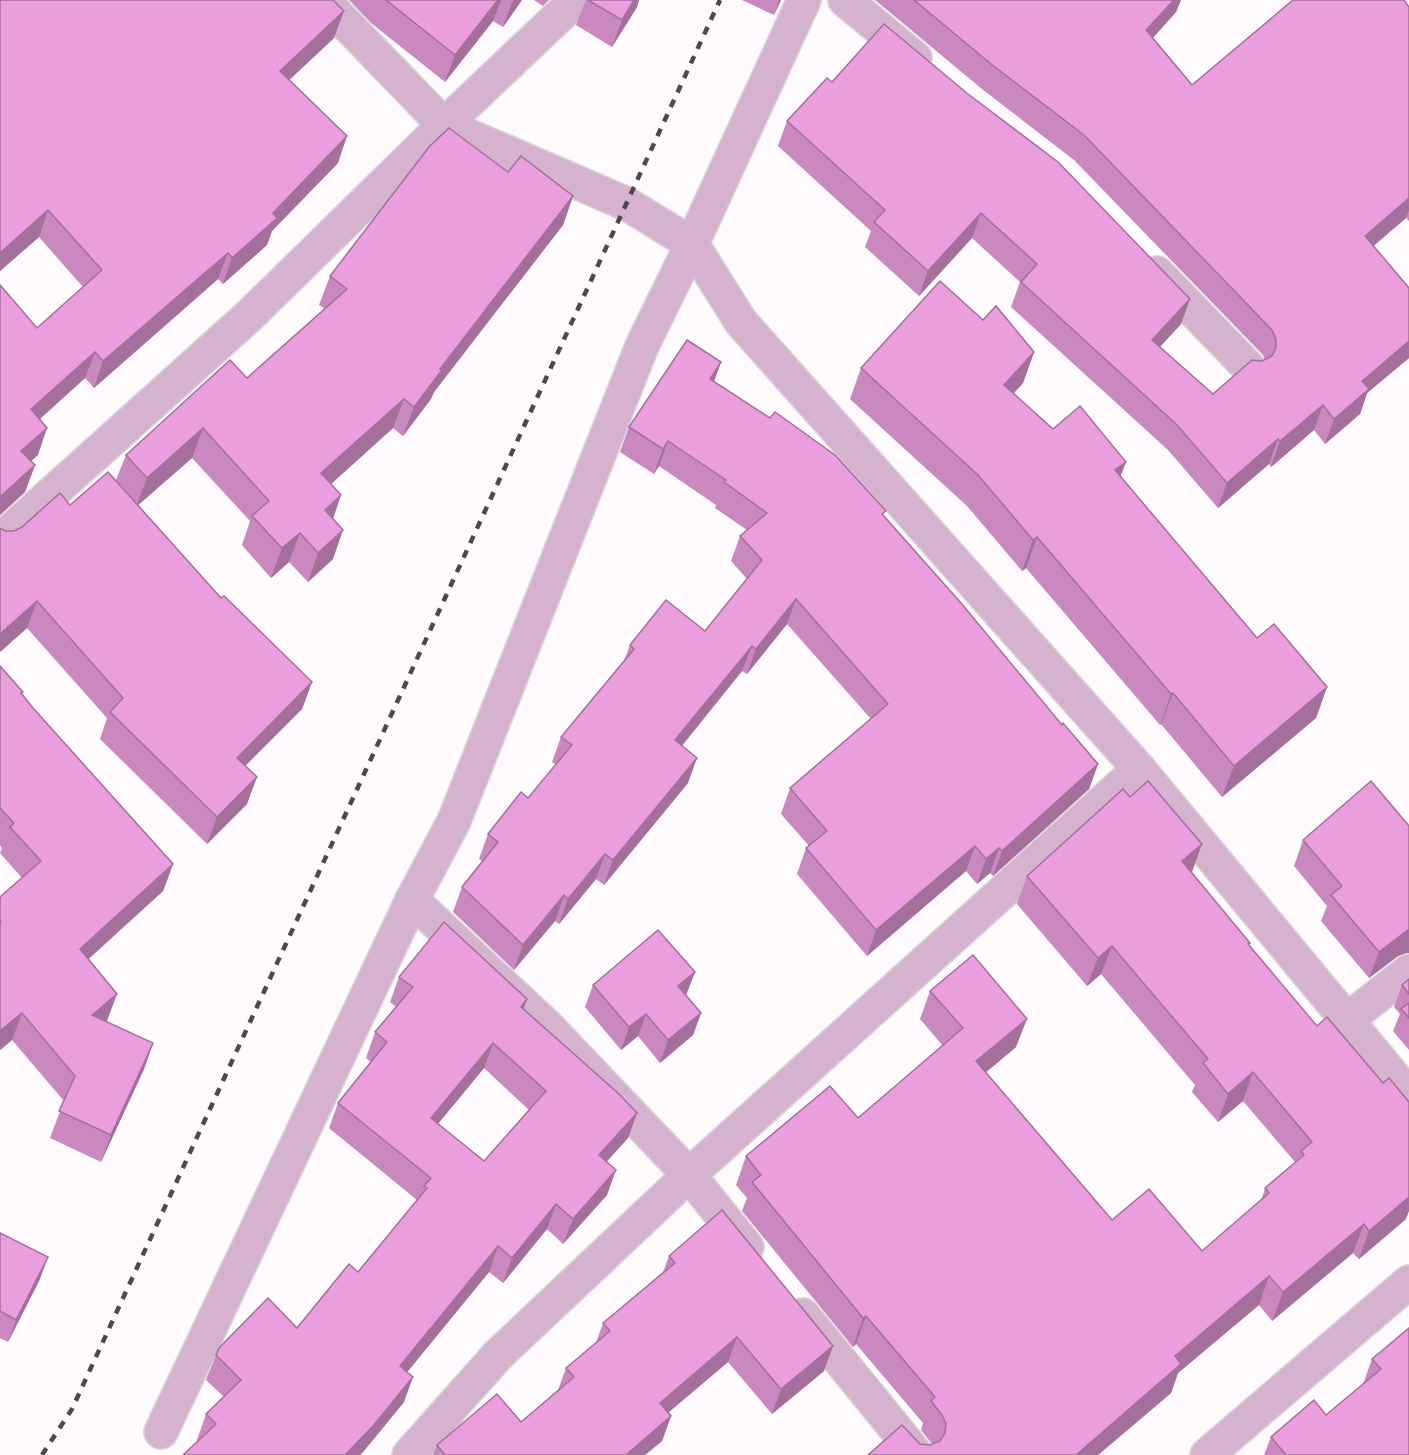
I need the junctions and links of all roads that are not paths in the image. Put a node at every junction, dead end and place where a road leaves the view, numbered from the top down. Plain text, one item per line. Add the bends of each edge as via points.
1 (323, 0) edge
2 (576, 0) edge
3 (804, 0) edge
4 (845, 0) edge
5 (934, 74) edge
6 (444, 125) junction
7 (692, 244) junction
8 (1140, 256) edge
9 (1250, 368) edge
10 (0, 540) edge
11 (1139, 769) junction
12 (412, 900) junction
13 (1409, 971) edge
14 (1347, 1020) junction
15 (1409, 1095) edge
16 (689, 1175) junction
17 (762, 1265) edge
18 (1409, 1282) edge
19 (785, 1292) edge
20 (161, 1431) dead end
21 (409, 1455) edge
22 (917, 1455) edge
23 (1207, 1455) edge

1 - 6 street
2 - 6 street
3 - 7 street
4 - 5 street
6 - 7 street via 627,204
6 - 10 street via 249,316
7 - 11 street via 741,322
7 - 12 street via 642,346 454,821
8 - 9 street
11 - 14 street
11 - 16 street
12 - 16 street via 548,1027
12 - 20 street
13 - 14 street
14 - 15 street
16 - 17 street
16 - 21 street via 498,1355
18 - 23 street
19 - 22 street

